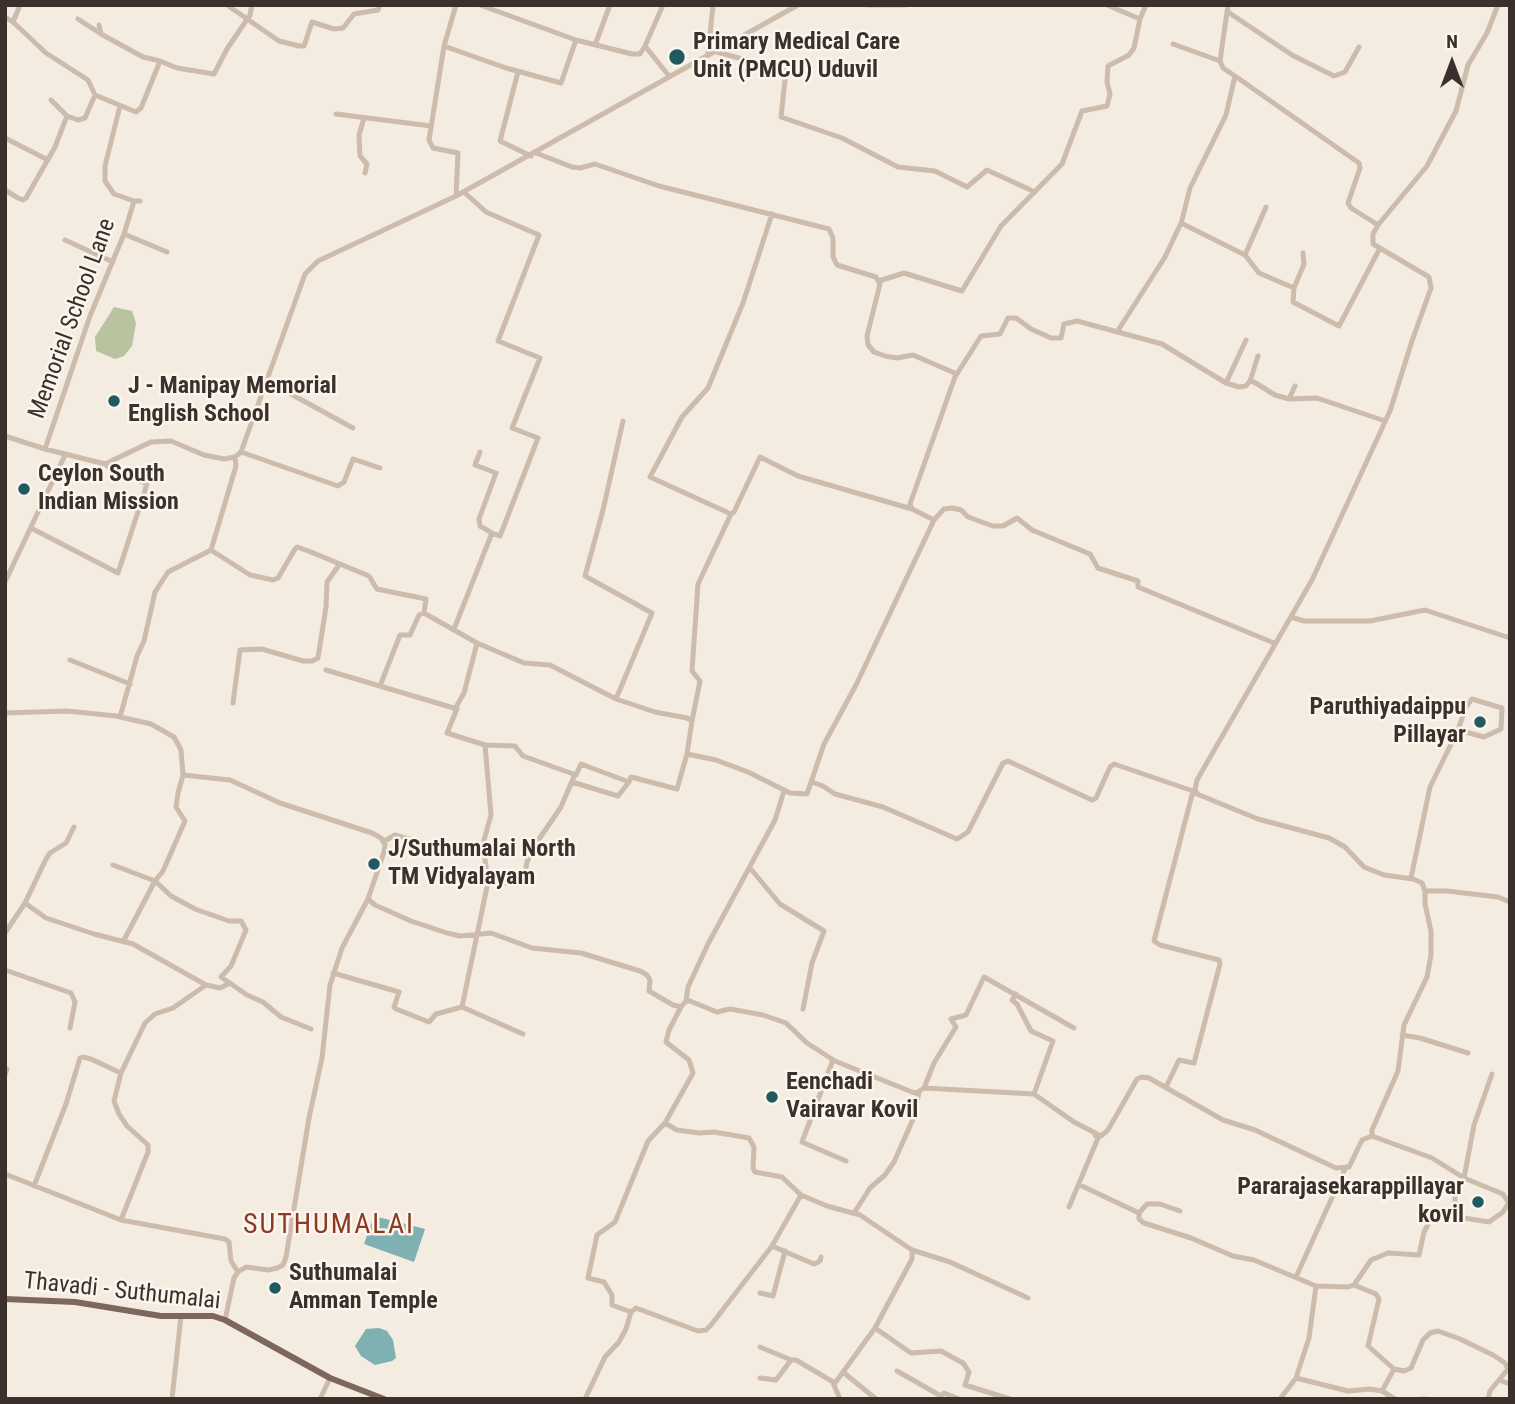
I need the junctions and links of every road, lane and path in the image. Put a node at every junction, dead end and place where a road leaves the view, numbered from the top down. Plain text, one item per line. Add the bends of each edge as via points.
1 (20, 5) edge
2 (227, 5) edge
3 (251, 5) edge
4 (380, 5) edge
5 (456, 5) edge
6 (480, 5) edge
7 (610, 5) edge
8 (663, 5) edge
9 (713, 5) edge
10 (798, 5) edge
11 (867, 5) edge
12 (905, 5) edge
13 (1107, 5) edge
14 (1146, 5) edge
15 (1498, 5) edge
16 (1228, 9) edge
17 (5, 18) edge
18 (78, 19) dead end
19 (1140, 19) junction
20 (247, 20) junction
21 (13, 22) junction
22 (99, 25) dead end
23 (100, 34) junction
24 (576, 40) junction
25 (1173, 44) dead end
26 (595, 45) junction
27 (444, 46) junction
28 (645, 46) junction
29 (1359, 47) dead end
30 (711, 52) junction
31 (160, 61) junction
32 (1220, 61) junction
33 (518, 72) junction
34 (669, 76) junction
35 (1235, 76) junction
36 (95, 95) junction
37 (51, 100) dead end
38 (120, 106) junction
39 (335, 114) dead end
40 (67, 116) junction
41 (364, 118) junction
42 (430, 126) junction
43 (5, 138) edge
44 (533, 154) junction
45 (48, 160) junction
46 (365, 173) dead end
47 (5, 190) edge
48 (464, 192) junction
49 (1035, 192) junction
50 (456, 196) junction
51 (1266, 207) dead end
52 (772, 214) junction
53 (1181, 224) junction
54 (1378, 225) junction
55 (124, 234) junction
56 (65, 240) dead end
57 (1380, 248) junction
58 (167, 252) dead end
59 (1303, 253) dead end
60 (1245, 255) junction
61 (113, 262) junction
62 (878, 281) junction
63 (1294, 288) junction
64 (1117, 332) junction
65 (1246, 340) dead end
66 (1258, 356) dead end
67 (957, 374) junction
68 (267, 381) junction
69 (1250, 381) junction
70 (1226, 383) junction
71 (1295, 386) dead end
72 (1289, 399) junction
73 (622, 421) dead end
74 (1385, 421) junction
75 (353, 428) dead end
76 (5, 436) edge
77 (46, 449) junction
78 (241, 452) junction
79 (480, 452) dead end
80 (65, 455) junction
81 (234, 457) junction
82 (105, 464) junction
83 (380, 468) dead end
84 (912, 509) junction
85 (731, 514) junction
86 (934, 520) junction
87 (32, 528) junction
88 (492, 533) junction
89 (211, 550) junction
90 (340, 565) junction
91 (5, 582) edge
92 (426, 591) dead end
93 (426, 599) junction
94 (424, 613) junction
95 (1291, 617) junction
96 (454, 629) junction
97 (1510, 638) edge
98 (477, 643) junction
99 (1274, 643) junction
100 (70, 660) dead end
101 (326, 670) dead end
102 (130, 684) junction
103 (380, 686) junction
104 (616, 699) junction
105 (233, 703) dead end
106 (455, 709) junction
107 (5, 713) edge
108 (120, 717) junction
109 (692, 721) junction
110 (1458, 730) junction
111 (485, 745) junction
112 (687, 754) junction
113 (575, 774) junction
114 (183, 775) junction
115 (572, 782) junction
116 (629, 782) junction
117 (812, 782) junction
118 (784, 791) junction
119 (1196, 792) junction
120 (74, 827) dead end
121 (383, 842) junction
122 (485, 856) junction
123 (113, 865) dead end
124 (750, 868) junction
125 (1411, 878) junction
126 (155, 881) junction
127 (488, 882) junction
128 (1425, 891) junction
129 (368, 899) junction
130 (1510, 902) edge
131 (25, 903) junction
132 (5, 933) edge
133 (477, 933) junction
134 (124, 940) junction
135 (5, 971) edge
136 (333, 973) junction
137 (230, 983) junction
138 (206, 985) junction
139 (1016, 995) junction
140 (683, 1004) junction
141 (462, 1007) junction
142 (803, 1009) dead end
143 (70, 1028) dead end
144 (1074, 1028) dead end
145 (310, 1029) dead end
146 (523, 1034) dead end
147 (1402, 1035) junction
148 (1468, 1053) dead end
149 (833, 1060) junction
150 (121, 1073) junction
151 (1492, 1074) dead end
152 (1166, 1087) junction
153 (921, 1090) junction
154 (1034, 1094) junction
155 (665, 1123) junction
156 (1093, 1133) junction
157 (1372, 1136) junction
158 (846, 1161) dead end
159 (1345, 1169) junction
160 (5, 1174) edge
161 (1464, 1178) junction
162 (1080, 1185) junction
163 (34, 1186) junction
164 (801, 1195) junction
165 (1509, 1204) edge
166 (1069, 1207) dead end
167 (1180, 1211) dead end
168 (854, 1213) junction
169 (1139, 1213) junction
170 (1458, 1217) junction
171 (121, 1220) junction
172 (772, 1246) junction
173 (912, 1250) junction
174 (785, 1251) junction
175 (821, 1256) dead end
176 (238, 1272) junction
177 (1296, 1278) junction
178 (1354, 1285) junction
179 (1316, 1286) junction
180 (760, 1293) dead end
181 (1028, 1298) dead end
182 (5, 1299) edge
183 (631, 1312) junction
184 (181, 1317) junction
185 (225, 1320) junction
186 (875, 1328) junction
187 (760, 1347) dead end
188 (791, 1360) junction
189 (1394, 1369) junction
190 (897, 1371) dead end
191 (843, 1372) junction
192 (330, 1378) junction
193 (760, 1378) dead end
194 (1296, 1378) junction
195 (1499, 1380) junction
196 (833, 1383) junction
197 (1510, 1384) edge
198 (968, 1386) junction
199 (1382, 1391) junction
200 (172, 1399) edge
201 (320, 1399) edge
202 (384, 1399) edge
203 (585, 1399) edge
204 (840, 1399) edge
205 (876, 1399) edge
206 (960, 1399) edge
207 (1010, 1399) edge
208 (1280, 1399) edge
209 (1395, 1399) edge
210 (1420, 1399) edge
211 (1426, 1399) edge
212 (1488, 1399) edge

1 - 21 street
2 - 20 street
3 - 20 street
4 - 20 street via 378,10 354,14 343,28 312,22 304,46 279,41
5 - 27 street
6 - 24 street
7 - 26 street
8 - 28 street
9 - 30 street
10 - 30 street
11 - 12 street
13 - 19 street
14 - 19 street
15 - 54 street via 1468,65 1456,111 1427,166
16 - 29 street via 1282,49 1334,76 1345,72
16 - 32 street
17 - 21 street
18 - 23 street
19 - 49 street via 1134,48 1108,66 1107,106 1082,111 1062,164
20 - 31 street via 214,74
21 - 36 street via 46,53 88,80
22 - 23 street
23 - 31 street
24 - 26 street
24 - 33 street via 561,83
25 - 32 street
26 - 28 street via 632,54 640,54
27 - 33 street
27 - 42 street
28 - 34 street
30 - 34 street
30 - 49 street via 786,71 780,117 842,138 898,167 935,171 967,187 987,170
31 - 38 street via 141,108 133,112
32 - 35 street
33 - 44 street via 500,141
34 - 44 street
35 - 53 street via 1226,115 1190,188
35 - 54 street via 1359,163 1348,203
36 - 38 street
36 - 40 street via 83,119
37 - 40 street
38 - 55 street, Memorial School Lane via 105,181 114,194 137,201
39 - 41 street
40 - 45 street
41 - 42 street
41 - 46 street via 359,135
42 - 50 street via 433,148 458,153
43 - 45 street
44 - 48 street
44 - 52 street via 572,167 595,164 659,186
45 - 47 street via 26,198
48 - 50 street
48 - 88 street via 486,212 539,235 498,341 540,358 512,428 538,438 500,536
49 - 62 street via 1001,226 962,291 904,273
50 - 68 street via 318,261 305,274
51 - 60 street
52 - 62 street via 829,229 837,265
52 - 85 street via 743,303 708,388 682,417 650,477
53 - 60 street
53 - 64 street
54 - 57 street via 1373,244
55 - 58 street
55 - 61 street, Memorial School Lane
56 - 61 street
57 - 63 street via 1339,326 1293,302
57 - 74 street via 1429,278 1432,288
59 - 63 street via 1304,264
60 - 63 street via 1259,273
61 - 77 street, Memorial School Lane
62 - 67 street via 868,345 885,356 913,355
64 - 67 street via 1077,321 1064,324 1061,338 1051,338 1008,318 1000,334 981,336
64 - 70 street via 1162,344
65 - 70 street
66 - 69 street
67 - 84 street
68 - 75 street
68 - 78 street
69 - 70 street via 1239,387
69 - 72 street
71 - 72 street
72 - 74 street via 1317,398
73 - 104 street via 585,576 652,613
74 - 95 street
76 - 77 street
77 - 80 street
78 - 81 street
78 - 83 street via 338,486 353,459
79 - 88 street via 475,465 496,473 479,519 480,526
80 - 82 street
80 - 87 street
81 - 82 street via 204,455 171,441 150,442
81 - 89 street via 236,466
82 - 87 street via 147,484 118,573
84 - 85 street via 798,475 760,457
84 - 86 street
85 - 109 street via 698,584 692,671 700,681
86 - 99 street via 944,509 953,508 993,526 1017,518 1032,530 1090,554 1098,569 1138,581 1139,587
86 - 117 street via 824,744
87 - 91 street
88 - 96 street
89 - 90 street via 250,575 273,580 297,547
89 - 102 street via 168,572 155,592
90 - 93 street via 369,576 377,589
90 - 105 street via 327,582 318,658 303,660 262,649 240,650
92 - 93 street
93 - 94 street
94 - 96 street
94 - 103 street via 410,635 400,635
95 - 97 street via 1370,621 1426,610
95 - 99 street
96 - 98 street
98 - 104 street via 524,663 550,665
98 - 106 street
99 - 119 street via 1197,780
100 - 102 street
101 - 103 street
102 - 108 street
103 - 106 street
104 - 109 street
106 - 111 street via 447,733
107 - 108 street via 67,711
108 - 114 street via 151,723 174,737 181,750
109 - 112 street
110 - 110 street via 1472,699 1502,708 1501,729 1484,737
110 - 125 street via 1430,787
111 - 113 street via 516,746 523,756
111 - 122 street via 491,816 483,844
112 - 116 street via 677,789 631,777
112 - 118 street via 748,772
113 - 115 street
113 - 116 street via 581,764
114 - 121 street via 230,780 280,803 372,833
114 - 126 street via 176,807 185,821
115 - 116 street via 618,796
115 - 127 street via 533,848 523,884
117 - 118 street via 803,796
117 - 119 street via 957,839 968,832 1008,761 1092,800 1114,764
118 - 124 street
119 - 125 street via 1258,819 1329,838 1364,867
119 - 152 street via 1154,940 1220,964 1194,1063 1179,1060
120 - 131 street via 66,843 46,859
121 - 122 street via 394,835 456,853 458,848
121 - 129 street via 384,852
122 - 127 street
123 - 126 street
124 - 140 street via 708,944
124 - 142 street via 780,904 824,931
125 - 128 street via 1422,883
126 - 134 street
126 - 137 street via 170,896 195,909 241,921 246,930 231,966 221,977
127 - 133 street
128 - 130 street
128 - 147 street via 1431,955 1427,977
129 - 133 street via 447,933
129 - 136 street
131 - 132 street
131 - 134 street via 46,918
133 - 140 street via 544,950 569,950 640,971 650,980 649,991 673,1005
133 - 141 street
134 - 138 street
135 - 143 street via 71,993 75,1002
136 - 141 street via 398,992 396,1009 429,1022 436,1014
136 - 176 street via 286,1257 277,1268 246,1267
137 - 138 street via 220,988
137 - 145 street via 281,1017
138 - 150 street via 145,1023
139 - 144 street
139 - 153 street via 984,977 966,1015 951,1019 956,1027
139 - 154 street via 1012,1000 1031,1031 1052,1041
140 - 149 street via 690,1001 717,1012 730,1009 786,1023 807,1044
140 - 155 street via 666,1042 689,1060 693,1073
141 - 146 street
147 - 148 street
147 - 157 street via 1398,1071
149 - 153 street via 912,1092
149 - 158 street via 803,1142
150 - 163 street via 80,1058
150 - 171 street via 114,1101 118,1114 148,1145 148,1152
151 - 161 street via 1474,1125
152 - 156 street via 1149,1077 1137,1079 1108,1130 1101,1136
152 - 159 street via 1223,1120
153 - 154 street
153 - 168 street via 894,1162
154 - 156 street
155 - 164 street via 677,1130 749,1138 755,1172 782,1177
155 - 183 street via 648,1141 615,1222 597,1235 588,1278 604,1282 612,1305
156 - 162 street via 1098,1138
157 - 159 street via 1362,1140
157 - 161 street via 1433,1158
159 - 177 street
160 - 163 street
161 - 165 street via 1503,1194
161 - 170 street via 1455,1194
162 - 166 street
162 - 169 street
163 - 171 street
164 - 168 street
164 - 172 street
165 - 170 street via 1489,1222
167 - 169 street via 1147,1204
168 - 173 street
169 - 177 street via 1143,1223 1233,1256 1254,1259
170 - 178 street via 1448,1213 1432,1217 1419,1255 1388,1253 1371,1260
171 - 176 street via 225,1239
172 - 174 street
172 - 183 street via 706,1330 636,1308
173 - 181 street
173 - 186 street via 912,1259
174 - 175 street via 814,1264
174 - 180 street via 773,1296
176 - 185 street
177 - 179 street
178 - 179 street
178 - 189 street via 1378,1296 1368,1346
179 - 194 street via 1310,1338
182 - 184 main road, Thavadi - Suthumalai via 75,1302
183 - 203 street via 626,1329 605,1357
184 - 185 main road, Thavadi - Suthumalai
184 - 200 street
185 - 192 main road, Thavadi - Suthumalai
186 - 191 street
186 - 198 street via 911,1353 941,1351 963,1363 969,1372
187 - 188 street
188 - 193 street via 776,1380
188 - 196 street
189 - 195 street via 1411,1368 1423,1340 1438,1331 1505,1363 1508,1369
189 - 199 street
190 - 206 street via 940,1396 944,1393
191 - 196 street
191 - 205 street
192 - 201 street
192 - 202 main road, Thavadi - Suthumalai
194 - 199 street via 1348,1391
194 - 208 street
195 - 197 street
195 - 212 street
196 - 204 street
198 - 206 street
198 - 207 street
199 - 209 street
210 - 211 street

